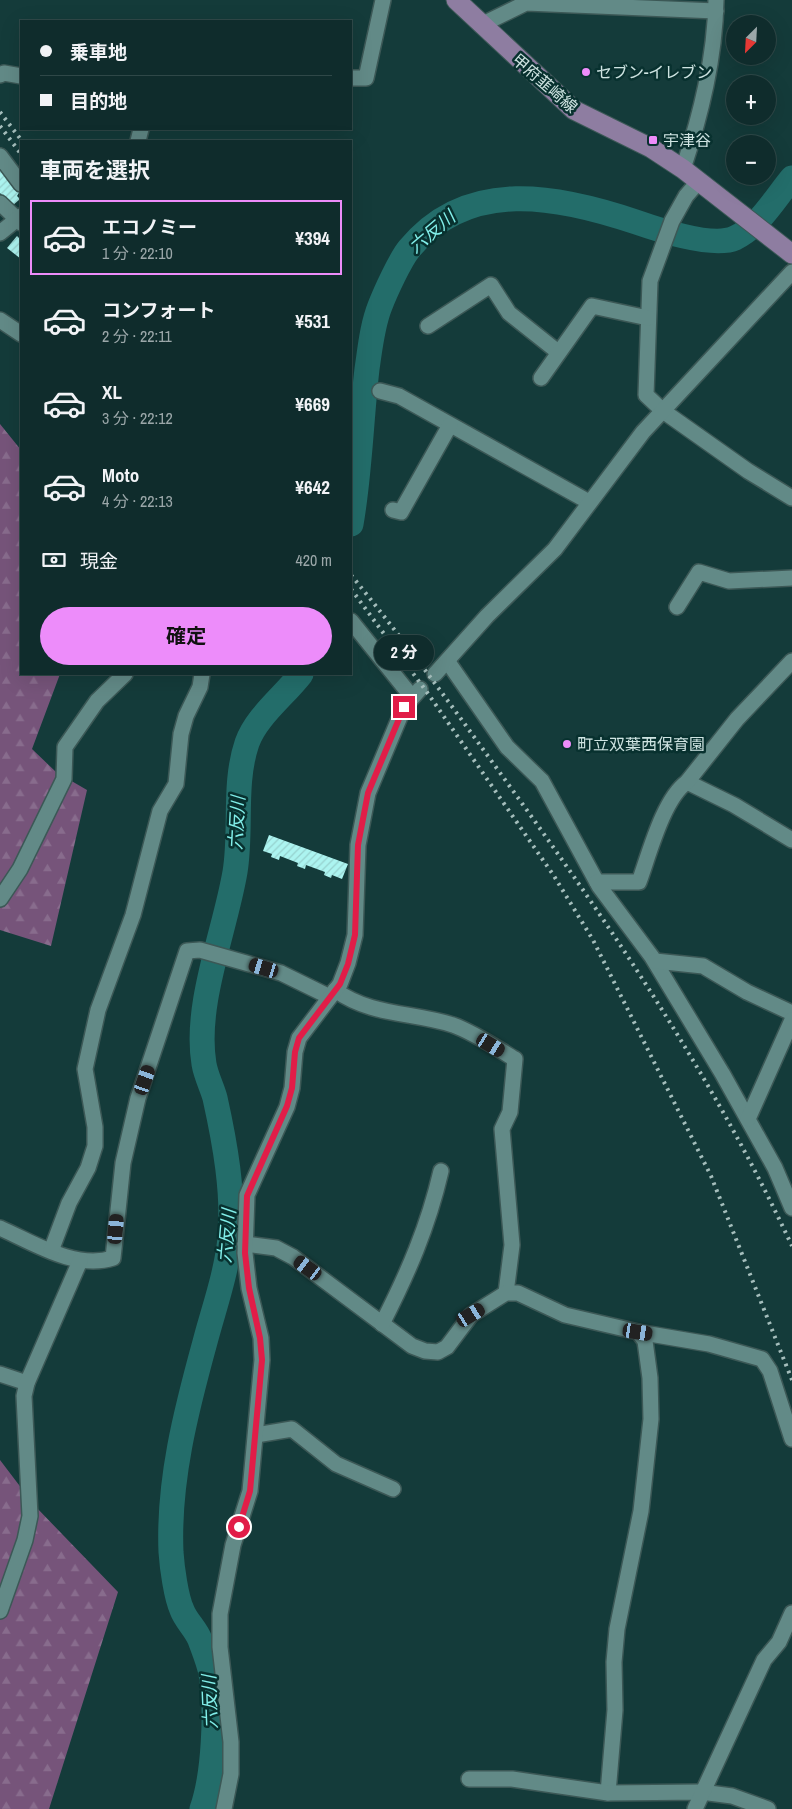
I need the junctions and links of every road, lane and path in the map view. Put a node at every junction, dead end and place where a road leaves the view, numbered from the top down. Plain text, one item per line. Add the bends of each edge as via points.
1 (383, 0) edge
2 (456, 0) edge
3 (716, 6) edge
4 (481, 25) junction
5 (0, 74) edge
6 (20, 76) edge
7 (352, 78) edge
8 (0, 156) edge
9 (682, 169) junction
10 (699, 181) junction
11 (20, 183) edge
12 (0, 203) edge
13 (19, 219) edge
14 (0, 233) edge
15 (792, 254) edge
16 (792, 272) edge
17 (648, 318) junction
18 (0, 320) edge
19 (428, 326) dead end
20 (20, 333) edge
21 (558, 352) junction
22 (541, 378) dead end
23 (380, 390) dead end
24 (663, 411) junction
25 (450, 425) junction
26 (792, 498) edge
27 (589, 502) junction
28 (393, 510) dead end
29 (792, 578) edge
30 (678, 607) dead end
31 (352, 622) edge
32 (792, 661) edge
33 (448, 662) junction
34 (435, 674) dead end
35 (124, 675) edge
36 (202, 675) edge
37 (687, 782) junction
38 (792, 840) edge
39 (597, 882) junction
40 (0, 899) edge
41 (655, 961) junction
42 (333, 994) junction
43 (792, 1013) edge
44 (792, 1020) edge
45 (748, 1119) junction
46 (441, 1171) dead end
47 (792, 1208) edge
48 (0, 1228) edge
49 (245, 1244) junction
50 (51, 1251) junction
51 (80, 1261) junction
52 (506, 1293) junction
53 (382, 1324) junction
54 (638, 1332) junction
55 (0, 1374) edge
56 (27, 1383) junction
57 (256, 1435) junction
58 (792, 1439) edge
59 (393, 1489) dead end
60 (0, 1611) edge
61 (792, 1613) edge
62 (469, 1779) dead end
63 (608, 1792) junction
64 (701, 1792) junction
65 (224, 1809) edge
66 (694, 1809) edge
67 (768, 1809) edge

1 - 7 street via 366,78
2 - 4 main road, 甲府韮崎線
3 - 4 street via 526,3
3 - 9 street via 712,61 696,129
4 - 9 main road, 甲府韮崎線 via 574,110 651,148
5 - 6 street
8 - 11 street
9 - 10 main road, 甲府韮崎線
10 - 15 main road, 甲府韮崎線
10 - 17 street via 686,196 662,247 650,281
12 - 13 street
13 - 14 street
16 - 24 street
17 - 21 street via 592,306
17 - 24 street via 646,395
18 - 20 street
19 - 21 street via 491,285 509,313
21 - 22 street
23 - 25 street via 399,396
24 - 26 street
24 - 27 street
25 - 27 street
25 - 28 street via 401,512
27 - 33 street via 556,548 487,616
29 - 30 street via 729,581 699,572
31 - 42 street via 416,693 404,707 368,793 358,845 355,935 348,964
32 - 37 street via 737,719
33 - 34 street
33 - 39 street via 507,747 542,781
35 - 40 street via 97,701 65,746 61,787 20,869
36 - 50 street via 200,688 181,734 176,784 160,812 133,915 98,1010 85,1069 96,1127 95,1146
37 - 38 street via 734,805
37 - 39 street via 678,789 668,808 640,882
39 - 41 street
41 - 43 street via 703,966
41 - 45 street
42 - 49 street via 299,1038 287,1106 247,1196
42 - 51 street via 228,957 200,950 188,951 138,1098 123,1163 113,1258
42 - 52 street via 366,1007 454,1026 515,1059 510,1112 502,1129 512,1245
44 - 45 street
45 - 47 street
46 - 53 street via 434,1203 411,1265
48 - 50 street
49 - 53 street via 276,1248 293,1257
49 - 57 street via 262,1360
50 - 51 street
51 - 56 street
52 - 53 street via 471,1315 447,1347 438,1352 412,1346
52 - 54 street via 518,1293 565,1316
54 - 58 street via 709,1344 762,1358 770,1371
54 - 63 street via 645,1341 650,1378 650,1435 641,1510 617,1629
55 - 56 street
56 - 60 street via 24,1396 30,1516
57 - 59 street via 292,1429 336,1464
57 - 65 street via 250,1491 234,1544 220,1614 220,1647 231,1742 231,1774
61 - 64 street via 779,1642 764,1660 715,1769
62 - 63 street via 512,1779
63 - 64 street
64 - 66 street
64 - 67 street via 732,1796

